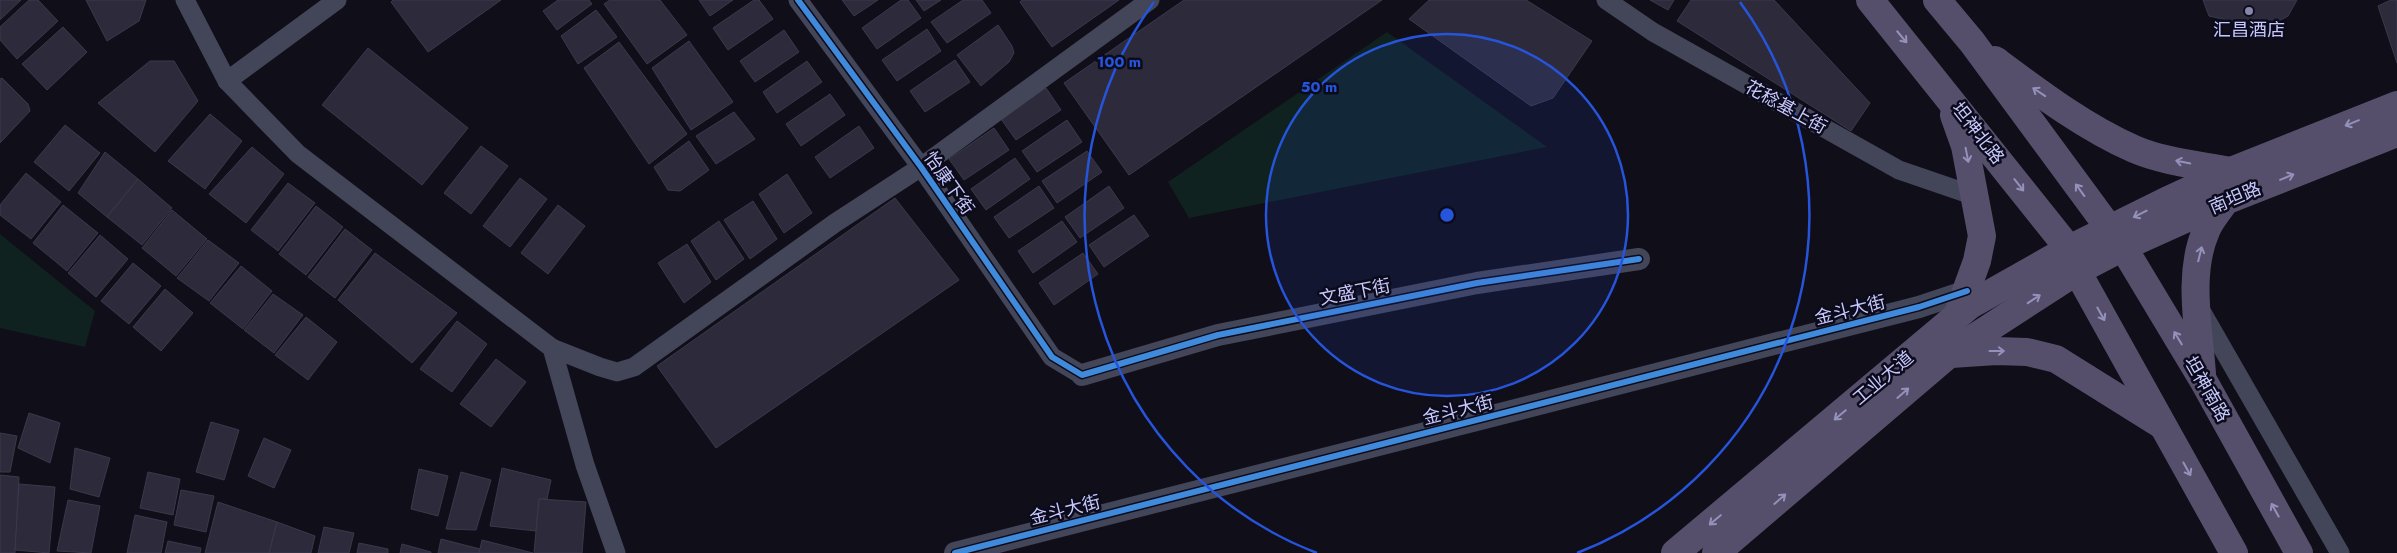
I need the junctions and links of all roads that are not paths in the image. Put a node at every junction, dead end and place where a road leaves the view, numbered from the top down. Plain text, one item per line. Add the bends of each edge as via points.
1 (185, 0) edge
2 (337, 0) edge
3 (798, 0) edge
4 (1150, 0) edge
5 (1606, 0) edge
6 (1870, 0) edge
7 (1937, 0) edge
8 (1972, 42) junction
9 (227, 81) junction
10 (1946, 92) junction
11 (2397, 105) edge
12 (2397, 133) edge
13 (921, 167) junction
14 (2232, 171) junction
15 (1975, 196) junction
16 (2226, 201) junction
17 (2116, 238) junction
18 (1639, 259) dead end
19 (2073, 260) junction
20 (2196, 303) junction
21 (1962, 304) junction
22 (552, 348) junction
23 (1948, 354) junction
24 (1082, 375) joint
25 (2203, 380) junction
26 (2164, 426) junction
27 (616, 553) edge
28 (955, 553) edge
29 (1676, 553) edge
30 (1716, 553) edge
31 (2234, 553) edge
32 (2299, 553) edge
33 (2340, 553) edge

1 - 9 street
2 - 9 street
3 - 13 street, 怡康下街
4 - 13 street
5 - 15 street, 花稔基上街 via 1653,32 1899,170
6 -> 10 main road, 坦神北路
7 - 8 main road
14 -> 8 main road via 2135,150 2096,130
17 -> 8 main road
9 - 22 street via 298,154
10 -> 15 main road via 1965,146
10 -> 19 main road, 坦神北路
11 -> 14 main road, 南坦路
16 -> 12 main road, 南坦路
13 - 22 street via 835,222 634,368 617,372 600,368
13 - 24 street, 怡康下街 via 1052,357
14 -> 17 main road, 南坦路
15 - 21 main road via 1982,236
16 - 17 main road, 南坦路
20 -> 16 main road via 2198,261 2206,230
17 - 19 main road, 南坦路
25 -> 17 main road, 坦神南路
18 - 24 street, 文盛下街 via 1477,283 1218,335
19 - 21 main road, 工业大道 via 1970,305
23 -> 19 main road, 工业大道
19 -> 26 main road
20 - 25 main road
20 - 33 street
21 - 28 street, 金斗大街 via 1910,310
21 -> 29 main road, 工业大道
22 - 27 street via 585,465
23 -> 26 main road via 2027,352 2056,359
30 -> 23 main road, 工业大道
32 -> 25 main road, 坦神南路
26 -> 31 main road

